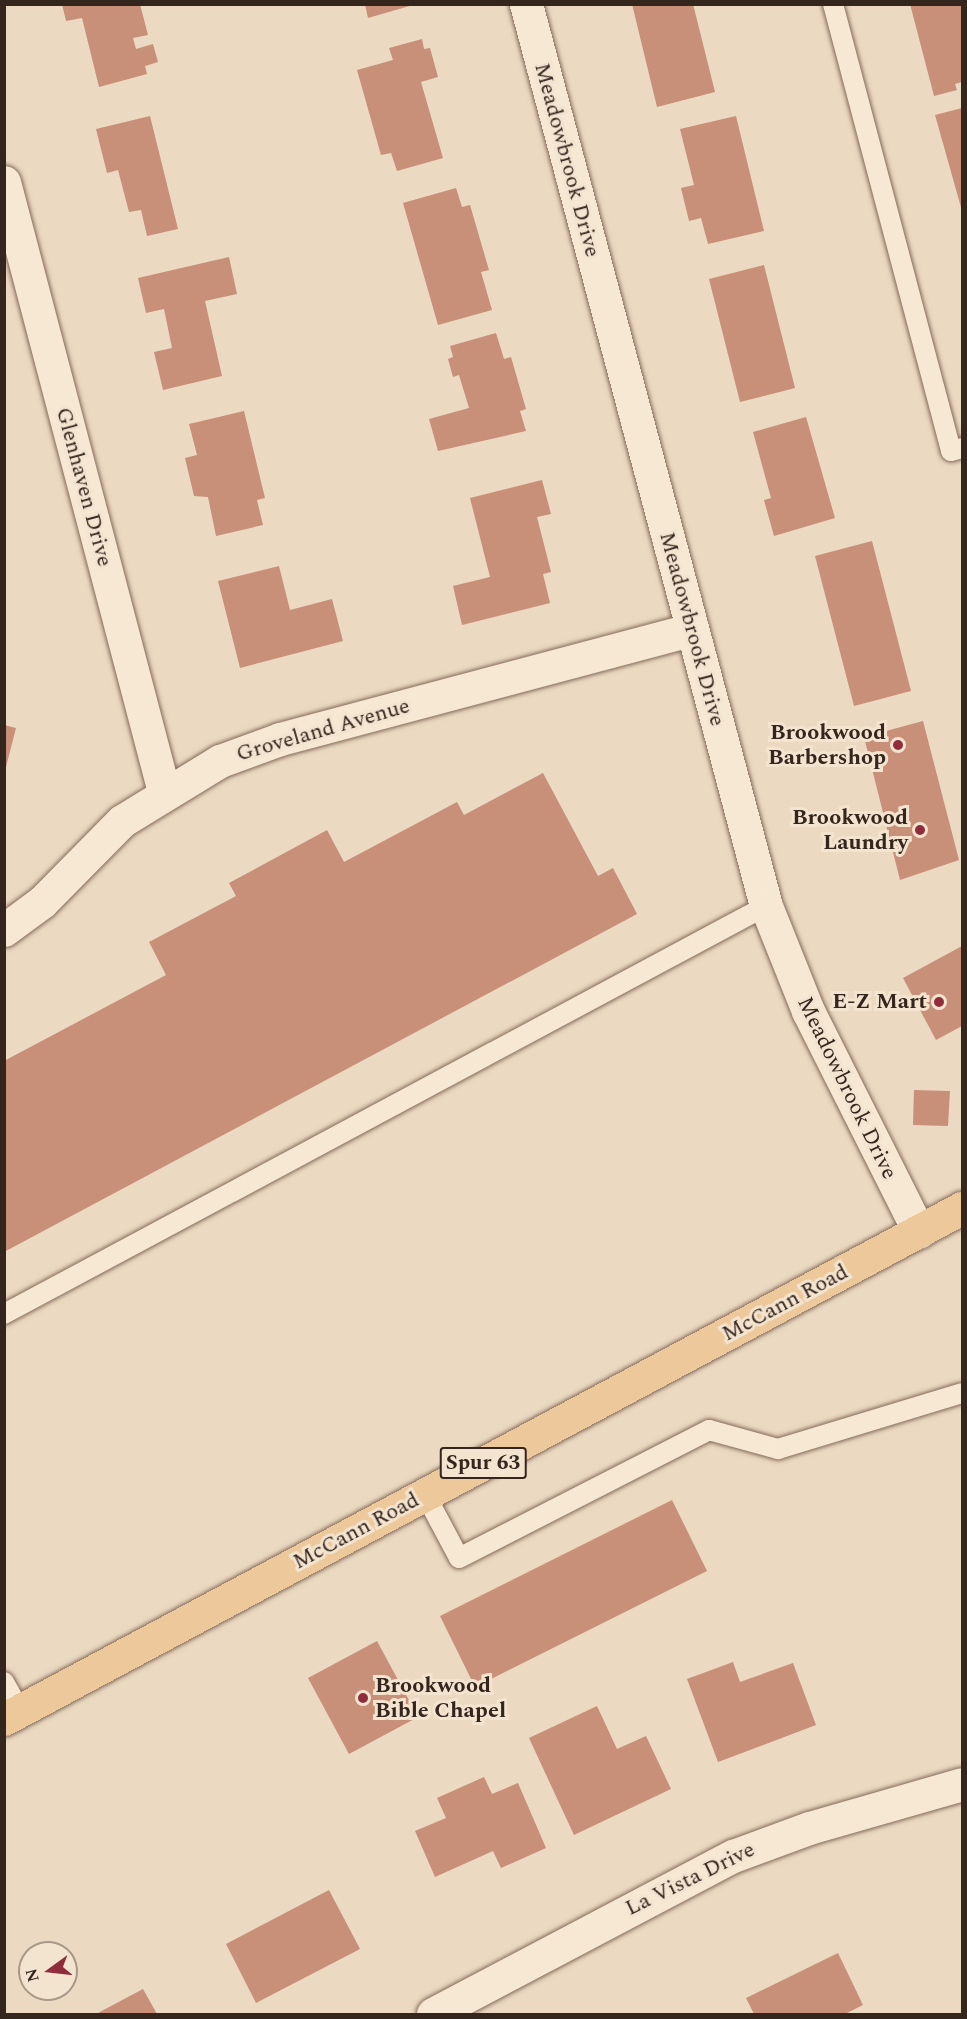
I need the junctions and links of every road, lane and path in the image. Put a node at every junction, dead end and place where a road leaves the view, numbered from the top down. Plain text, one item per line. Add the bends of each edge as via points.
1 (526, 4) edge
2 (833, 4) edge
3 (4, 182) edge
4 (963, 448) edge
5 (692, 629) junction
6 (164, 792) junction
7 (766, 906) junction
8 (4, 930) edge
9 (963, 1208) edge
10 (919, 1232) junction
11 (4, 1314) edge
12 (963, 1393) edge
13 (425, 1494) junction
14 (4, 1682) edge
15 (12, 1715) edge
16 (963, 1784) edge
17 (433, 2014) edge

1 - 5 street, Meadowbrook Drive
2 - 4 lane via 951,451
3 - 6 street, Glenhaven Drive
5 - 6 street, Groveland Avenue via 264,744
5 - 7 street, Meadowbrook Drive
6 - 8 street, Groveland Avenue via 122,820 42,902
7 - 10 street, Meadowbrook Drive via 808,1011
7 - 11 lane
9 - 10 main road, McCann Road / Spur 63
10 - 13 main road, McCann Road / Spur 63
12 - 13 lane via 778,1449 709,1430 459,1558
13 - 15 main road, McCann Road / Spur 63
14 - 15 lane
16 - 17 street, La Vista Drive via 809,1828 733,1856

